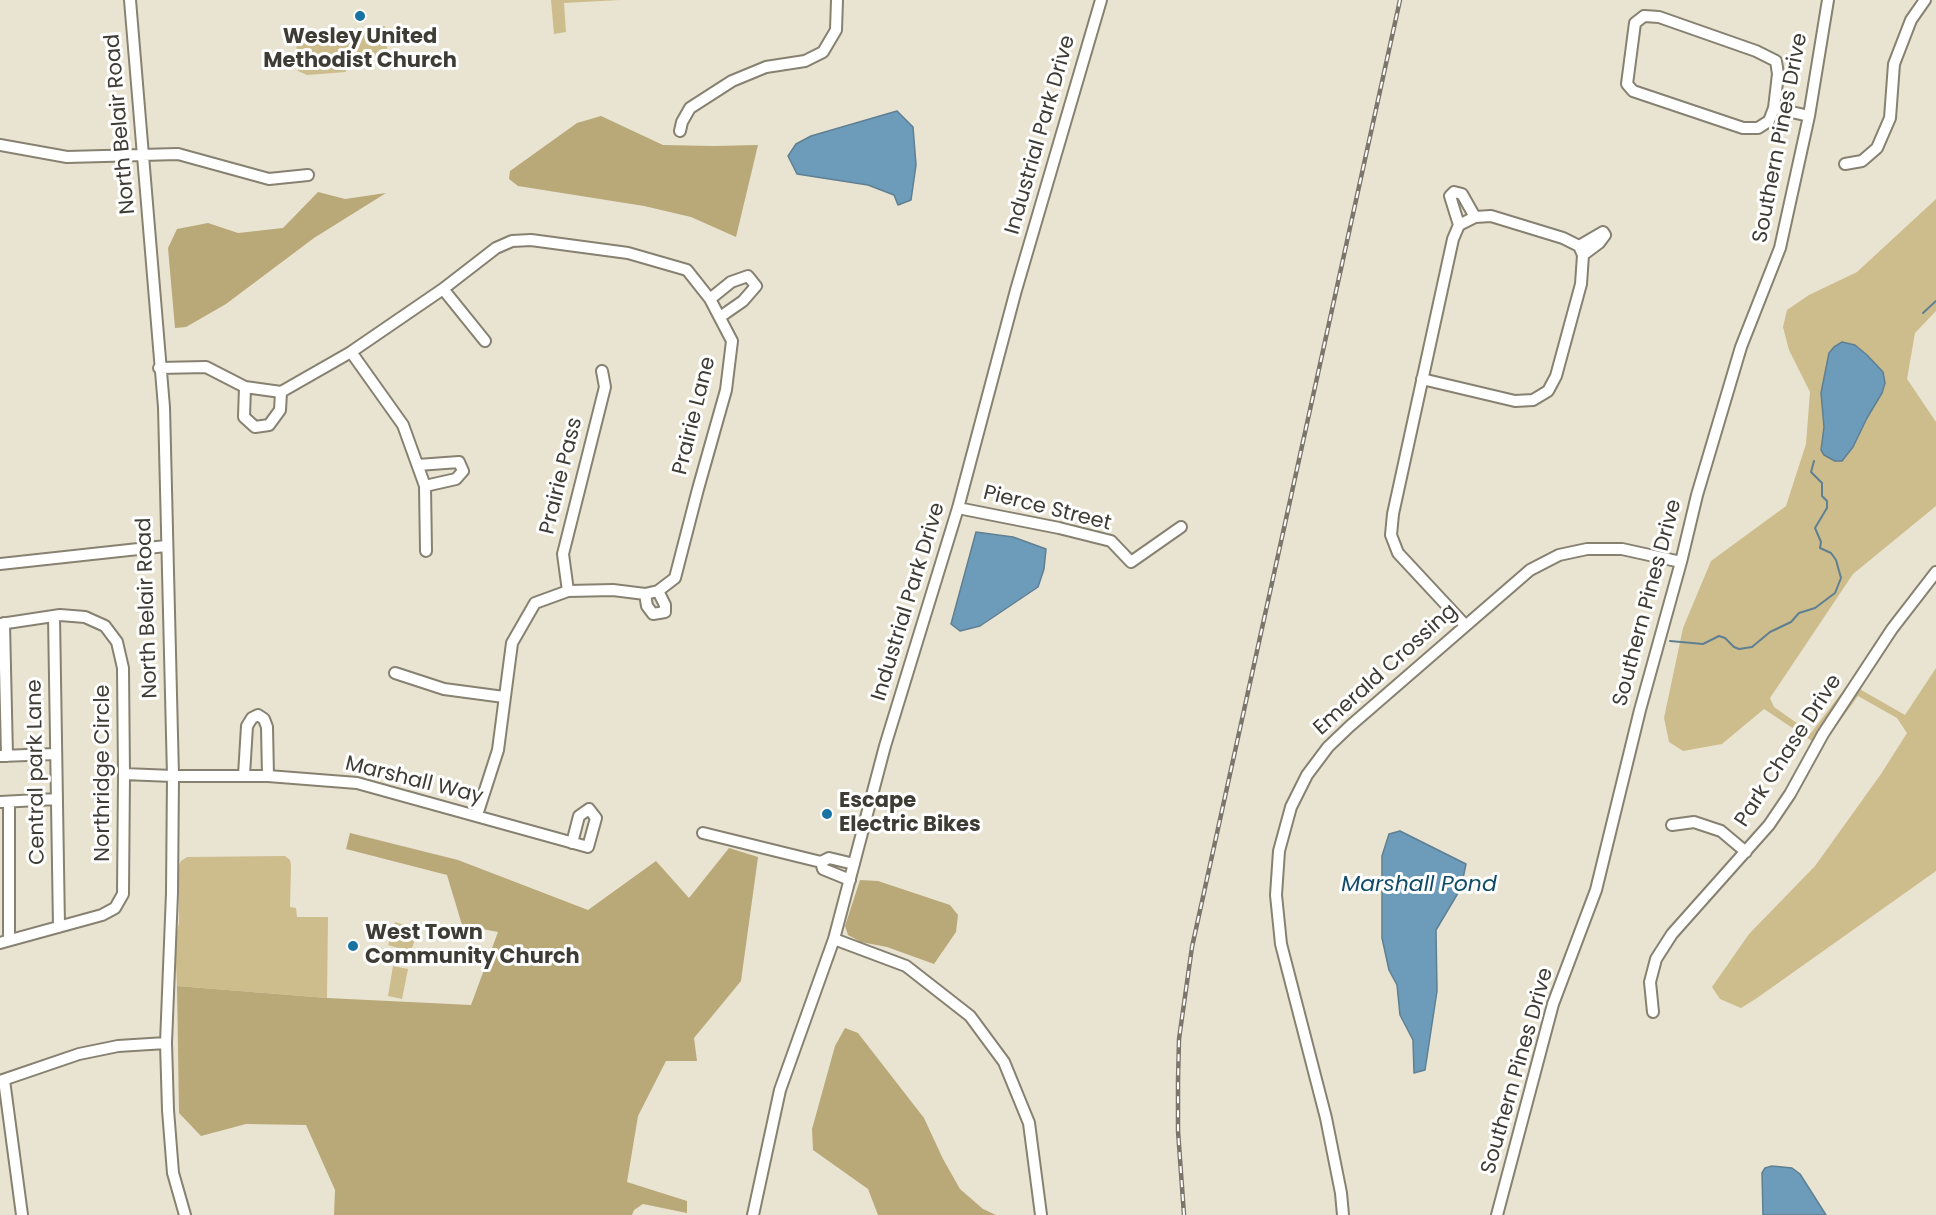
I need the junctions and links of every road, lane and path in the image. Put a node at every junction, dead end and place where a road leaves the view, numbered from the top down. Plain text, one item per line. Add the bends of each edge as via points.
1 (130, 0) edge
2 (837, 0) edge
3 (1101, 0) edge
4 (1828, 0) edge
5 (1925, 0) edge
6 (1774, 108) junction
7 (1809, 116) junction
8 (680, 131) dead end
9 (0, 145) edge
10 (144, 155) junction
11 (1845, 164) dead end
12 (308, 176) dead end
13 (1474, 217) junction
14 (1459, 225) junction
15 (442, 289) junction
16 (710, 299) junction
17 (720, 317) junction
18 (485, 341) dead end
19 (351, 352) junction
20 (159, 368) junction
21 (602, 371) dead end
22 (1422, 379) junction
23 (245, 387) junction
24 (281, 392) junction
25 (418, 465) junction
26 (425, 486) junction
27 (958, 508) junction
28 (1181, 527) dead end
29 (166, 546) junction
30 (426, 551) dead end
31 (1681, 562) junction
32 (0, 564) edge
33 (1936, 572) edge
34 (568, 591) junction
35 (658, 591) junction
36 (645, 594) junction
37 (54, 616) junction
38 (2, 623) edge
39 (1464, 625) junction
40 (395, 673) dead end
41 (504, 697) junction
42 (56, 754) junction
43 (4, 756) edge
44 (124, 774) junction
45 (244, 775) junction
46 (173, 776) junction
47 (268, 776) junction
48 (57, 799) junction
49 (4, 802) edge
50 (477, 815) junction
51 (1672, 825) dead end
52 (703, 833) dead end
53 (572, 843) dead end
54 (1746, 852) junction
55 (821, 862) junction
56 (854, 864) junction
57 (850, 880) junction
58 (59, 927) junction
59 (834, 939) junction
60 (5, 942) edge
61 (1653, 1012) dead end
62 (166, 1043) junction
63 (2, 1081) edge
64 (22, 1215) edge
65 (185, 1215) edge
66 (753, 1215) edge
67 (1041, 1215) edge
68 (1343, 1215) edge
69 (1497, 1215) edge

1 - 10 street, North Belair Road
2 - 8 street via 836,30 823,52 805,61 766,67 732,81 690,108
3 - 27 street, Industrial Park Drive via 1016,290
4 - 7 street, Southern Pines Drive
5 - 11 street via 1911,20 1894,64 1890,118 1877,148 1862,161
6 - 6 street via 1769,121 1758,128 1743,128 1633,91 1627,84 1635,23 1644,16 1659,17 1776,61
6 - 7 street
7 - 31 street, Southern Pines Drive via 1780,248 1741,347
9 - 10 street via 66,157
10 - 12 street via 178,154 269,179
10 - 20 street, North Belair Road
13 - 14 street
13 - 14 street via 1461,194 1454,192 1450,196
13 - 22 street via 1491,216 1522,225 1563,238 1581,250 1581,284 1556,376 1548,391 1533,400 1515,401
14 - 22 street
15 - 16 street, Prairie Lane via 496,248 512,241 531,240 628,252 687,270
15 - 18 street
15 - 19 street, Prairie Lane
16 - 17 street, Prairie Lane
16 - 17 street via 731,282 747,276 756,286
17 - 35 street, Prairie Lane via 732,341 726,390 675,579
19 - 24 street, Prairie Lane
19 - 25 street via 404,424
20 - 23 street via 206,367
20 - 29 street, North Belair Road via 164,407
21 - 34 street, Prairie Pass via 605,387 563,555
22 - 39 street via 1391,535 1398,552
23 - 24 street
23 - 24 street via 244,417 255,427 269,425 279,410
25 - 26 street
25 - 26 street via 459,462 463,471 456,479
26 - 30 street
27 - 28 street, Pierce Street via 1111,541 1131,562
27 - 56 street, Industrial Park Drive via 885,746
29 - 32 street
29 - 46 street, North Belair Road
31 - 39 street, Emerald Crossing via 1622,549 1587,549 1559,555 1530,570
31 - 69 street, Southern Pines Drive via 1596,890 1553,1004
33 - 54 street, Park Chase Drive via 1892,629 1790,794
34 - 36 street
34 - 41 street via 535,603 512,643
35 - 36 street
35 - 36 street via 665,612 653,614
37 - 38 street, Northridge Circle
37 - 42 street, Central park Lane
37 - 44 street, Northridge Circle via 85,617 105,626 117,642 123,668
38 - 43 street
39 - 68 street, Emerald Crossing via 1328,747 1307,775 1291,807 1279,851 1275,896 1281,944 1326,1118
40 - 41 street via 444,689
41 - 50 street via 498,750
42 - 43 street
42 - 48 street, Central park Lane
44 - 46 street, Marshall Way
44 - 58 street, Northridge Circle via 123,894 115,908 102,915
45 - 46 street, Marshall Way
45 - 47 street, Marshall Way
45 - 47 street via 247,726 258,716 267,728
46 - 62 street, North Belair Road
47 - 50 street, Marshall Way via 357,783
48 - 49 street
48 - 58 street, Central park Lane
49 - 60 street
50 - 53 street, Marshall Way
51 - 54 street via 1694,822 1721,831
52 - 55 street
54 - 61 street, Park Chase Drive via 1672,934 1656,959 1650,982
55 - 56 street via 829,858
55 - 57 street via 823,869
56 - 57 street, Industrial Park Drive
57 - 59 street, Industrial Park Drive
58 - 60 street, Northridge Circle
59 - 66 street, Industrial Park Drive via 780,1090
59 - 67 street via 906,966 970,1016 1004,1062 1029,1123
62 - 63 street via 118,1046 79,1054
62 - 65 street, North Belair Road via 173,1173
63 - 64 street

